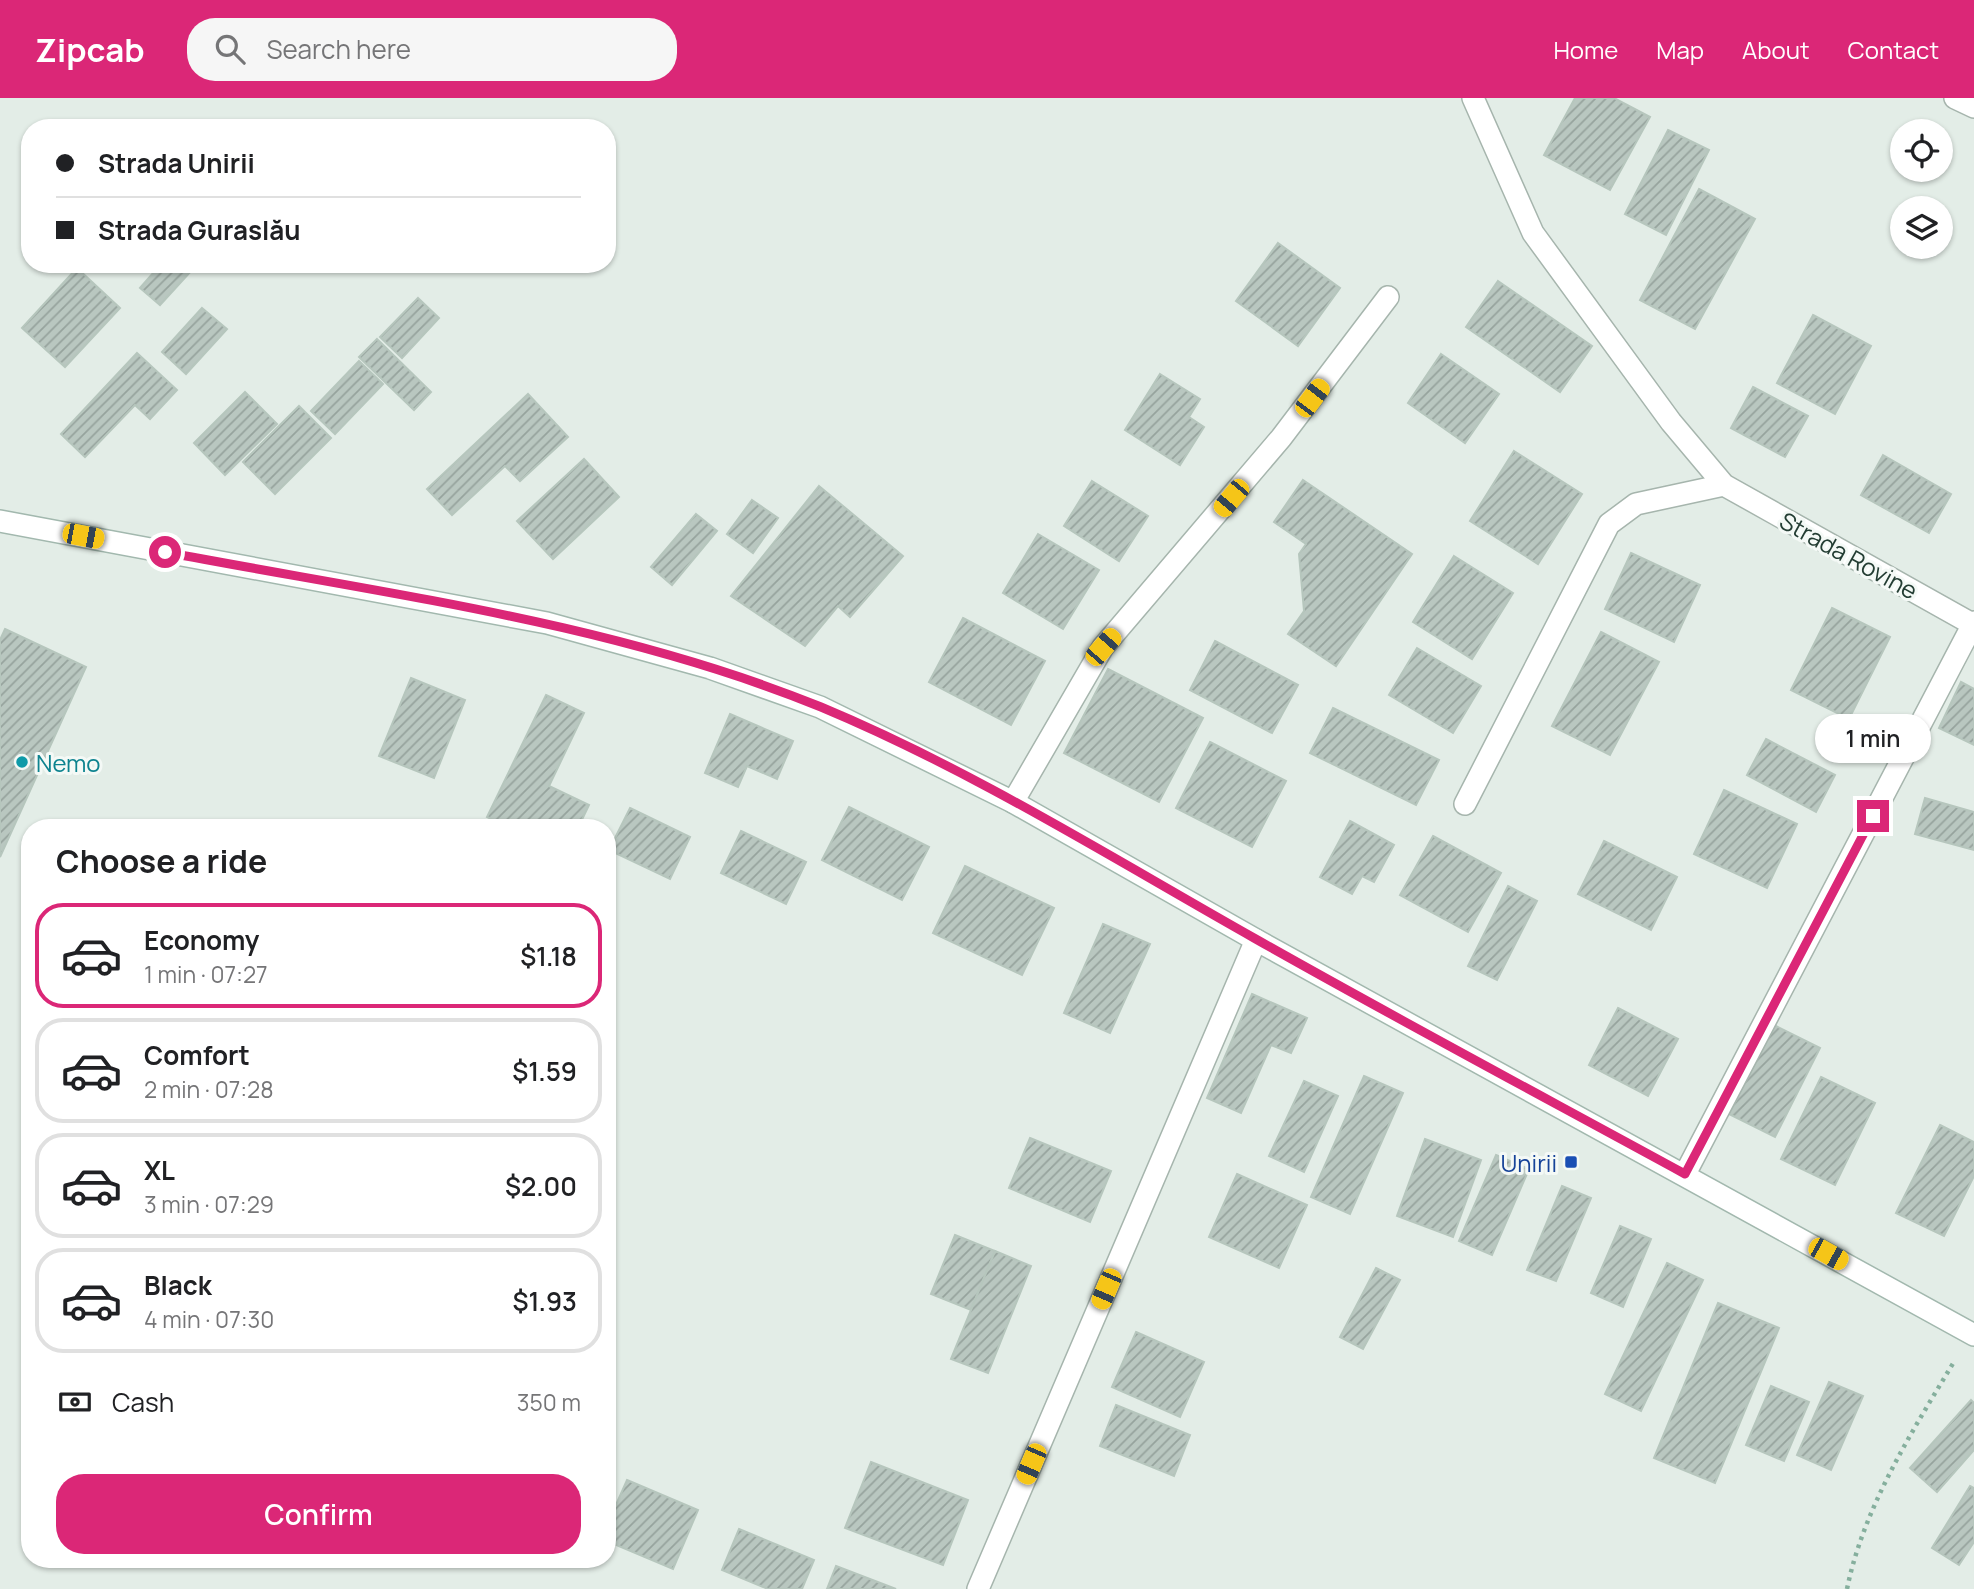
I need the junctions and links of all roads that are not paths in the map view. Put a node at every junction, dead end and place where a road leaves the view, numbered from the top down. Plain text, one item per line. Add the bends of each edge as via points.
1 (1473, 98) edge
2 (1955, 98) edge
3 (1974, 107) edge
4 (1388, 297) dead end
5 (1724, 485) junction
6 (0, 521) edge
7 (1974, 624) edge
8 (1013, 802) junction
9 (1465, 804) dead end
10 (1256, 940) junction
11 (1685, 1174) junction
12 (1973, 1334) edge
13 (978, 1589) edge

1 - 5 street via 1533,233 1671,422
2 - 3 street
4 - 8 street via 1281,438 1103,647
5 - 7 street, Strada Rovine
5 - 9 street via 1636,505 1609,524
6 - 8 street via 547,623 710,668 820,707
7 - 11 street
8 - 10 street
10 - 11 street
10 - 13 street
11 - 12 street

